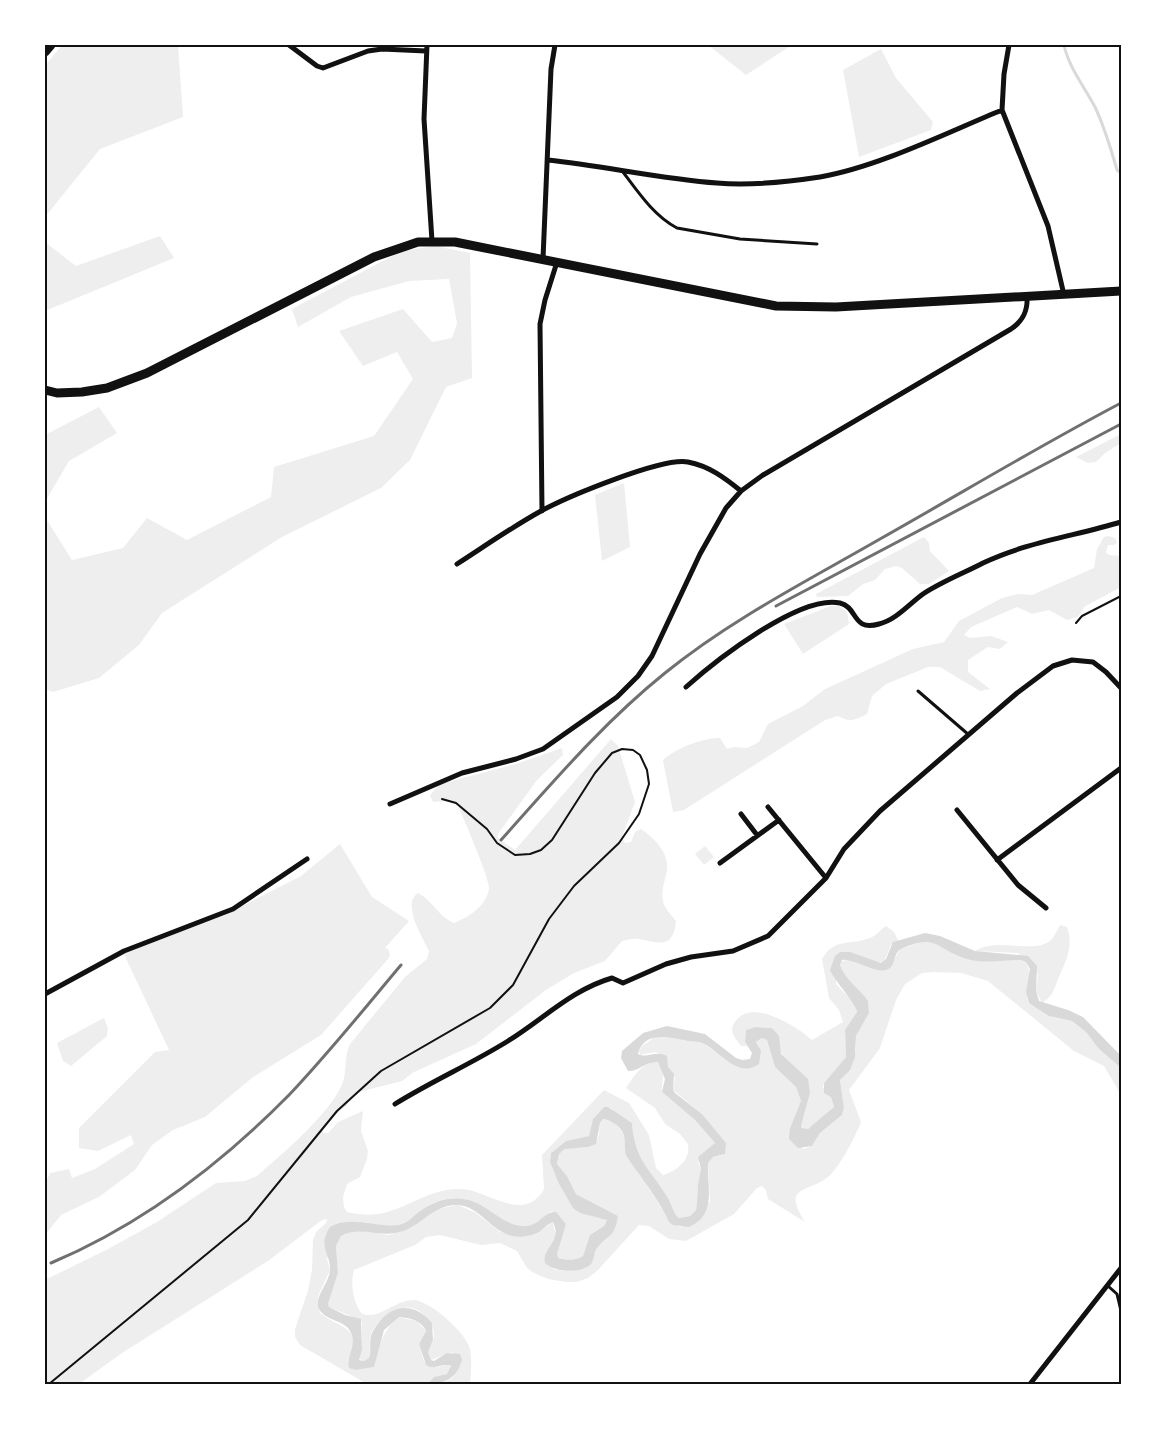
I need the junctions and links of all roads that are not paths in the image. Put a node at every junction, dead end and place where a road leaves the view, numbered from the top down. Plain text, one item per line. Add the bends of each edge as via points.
1 (51, 45) edge
2 (289, 45) edge
3 (428, 45) edge
4 (554, 45) edge
5 (1009, 45) edge
6 (367, 48) edge
7 (45, 52) edge
8 (426, 52) junction
9 (1002, 110) junction
10 (548, 160) junction
11 (623, 171) junction
12 (432, 241) junction
13 (817, 244) dead end
14 (542, 259) junction
15 (557, 262) junction
16 (1121, 291) edge
17 (1064, 295) junction
18 (1027, 296) junction
19 (45, 390) edge
20 (741, 491) junction
21 (542, 511) junction
22 (1121, 522) edge
23 (457, 564) dead end
24 (686, 686) dead end
25 (1121, 688) edge
26 (918, 692) dead end
27 (969, 736) junction
28 (1121, 768) edge
29 (390, 804) dead end
30 (768, 807) dead end
31 (957, 810) dead end
32 (741, 814) dead end
33 (779, 820) junction
34 (757, 835) junction
35 (307, 860) dead end
36 (997, 860) junction
37 (720, 862) dead end
38 (826, 878) junction
39 (1046, 908) dead end
40 (45, 994) edge
41 (395, 1104) dead end
42 (1121, 1268) edge
43 (1108, 1286) junction
44 (1121, 1311) edge
45 (1030, 1384) edge

1 - 7 main road
2 - 6 street via 323,68
3 - 8 street
4 - 10 street
5 - 9 street
6 - 8 street
8 - 12 street via 424,120
9 - 11 street via 868,164 820,177 718,183
9 - 17 street via 1048,226
10 - 11 street
10 - 14 street
11 - 13 lane via 651,207 677,228 740,239
12 - 14 main road via 455,242
12 - 19 main road via 418,242 374,257 147,374 107,388 82,392
14 - 15 main road
15 - 18 main road via 776,306 836,307
15 - 21 street via 540,324
16 - 17 main road
17 - 18 main road
18 - 20 street via 1025,313 1016,325
20 - 21 street via 710,469 687,462 668,462 622,477
20 - 29 street via 710,534 652,656 617,697 543,749 462,773
21 - 23 street
22 - 24 street via 1038,542 1004,554 924,593 879,624 863,625 839,603 812,606 752,636
25 - 27 street via 1098,664 1066,661 1053,666
26 - 27 lane
27 - 38 street via 927,769 864,827 844,849
28 - 36 street
30 - 33 street
31 - 36 street
32 - 34 street
33 - 34 street
33 - 38 street
34 - 37 street
35 - 40 street via 233,909 124,951
36 - 39 street via 1018,886
38 - 41 street via 768,936 733,951 666,964 623,983 612,978 598,982 471,1064 433,1081
42 - 43 street
43 - 44 lane via 1117,1294
43 - 45 street

